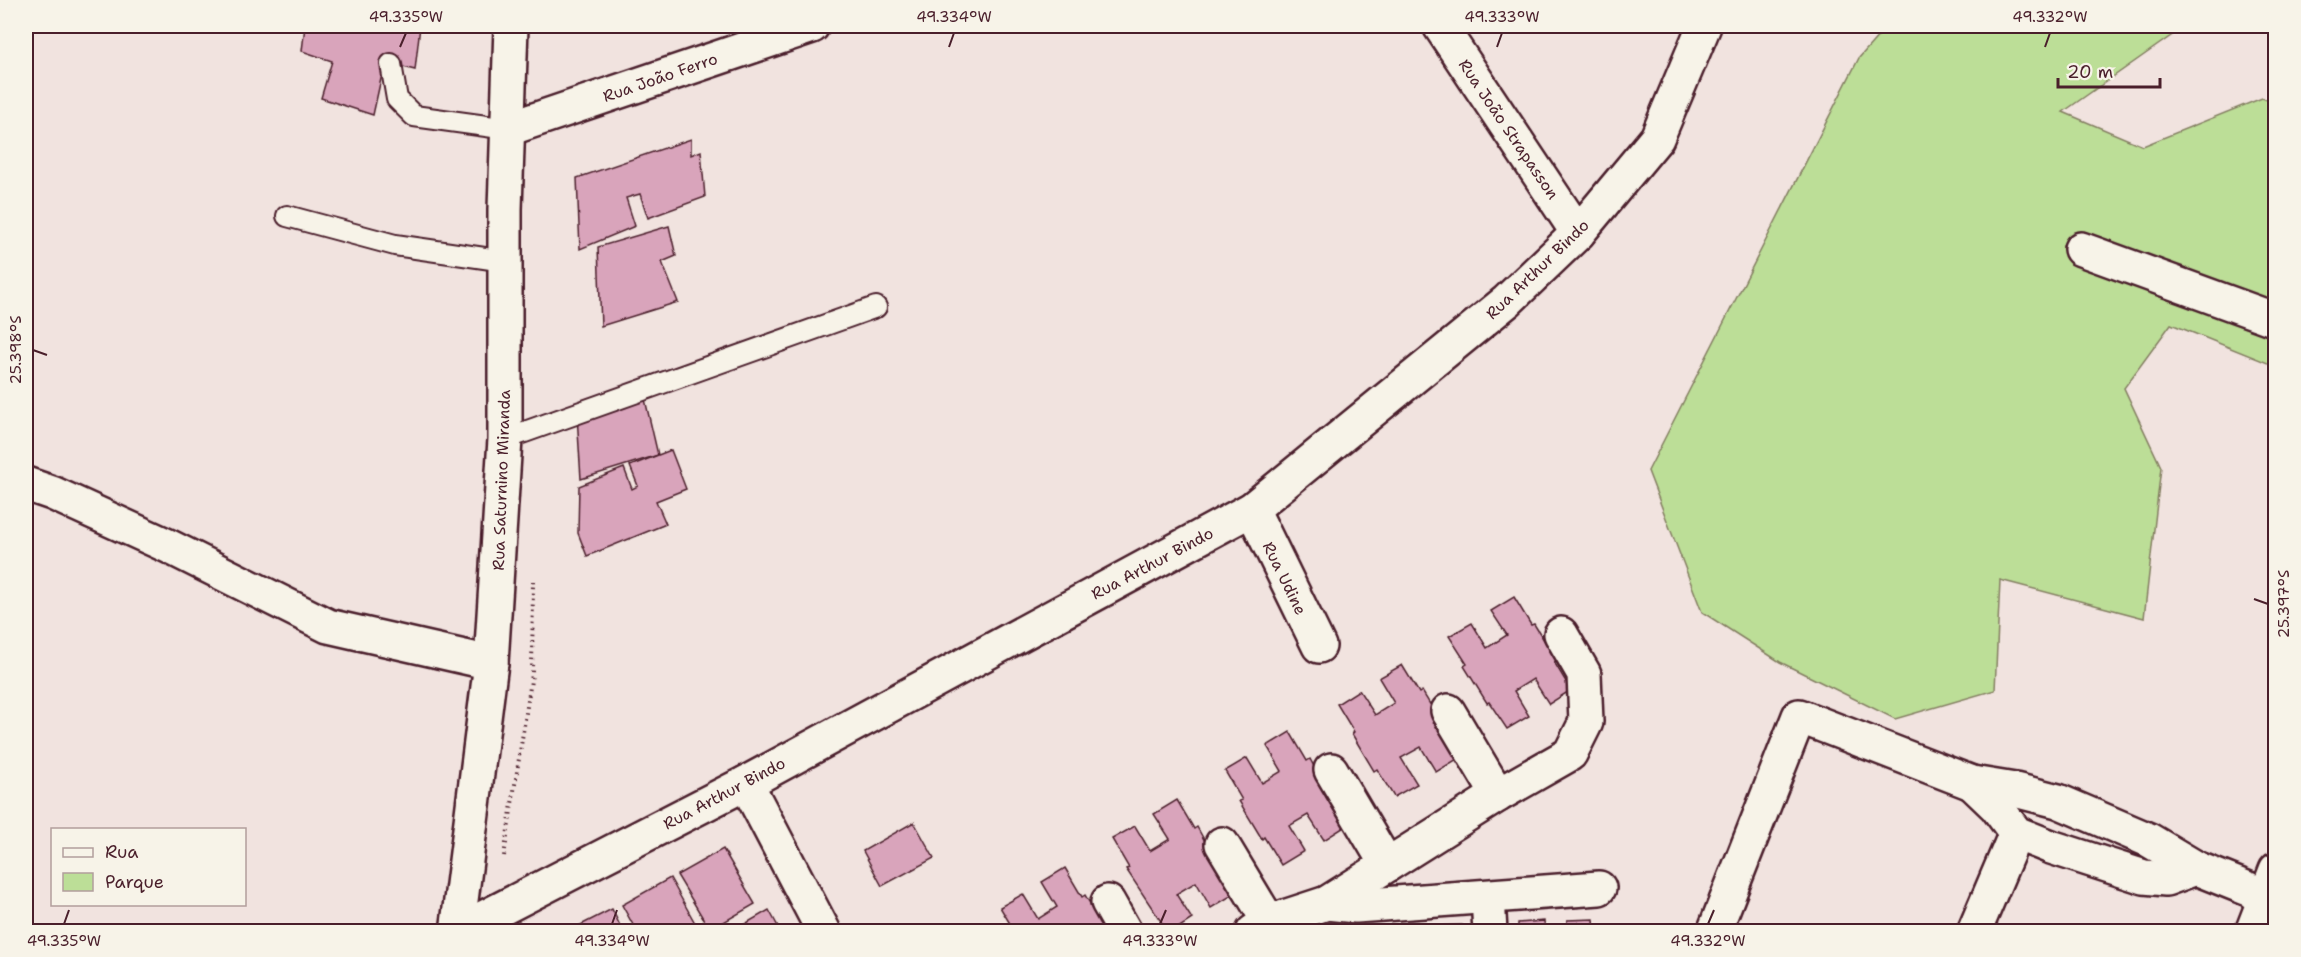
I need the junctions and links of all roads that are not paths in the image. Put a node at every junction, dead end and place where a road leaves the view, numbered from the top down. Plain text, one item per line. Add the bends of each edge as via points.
1 (511, 26) edge
2 (812, 26) edge
3 (1440, 26) edge
4 (1704, 26) edge
5 (391, 64) dead end
6 (508, 129) junction
7 (288, 216) dead end
8 (1578, 233) junction
9 (2081, 249) dead end
10 (505, 261) junction
11 (876, 307) dead end
12 (2276, 320) edge
13 (505, 439) junction
14 (26, 484) edge
15 (1252, 509) junction
16 (1562, 634) dead end
17 (1319, 646) dead end
18 (491, 663) junction
19 (1448, 711) dead end
20 (1331, 770) dead end
21 (746, 783) junction
22 (1972, 783) junction
23 (1498, 795) junction
24 (2016, 833) junction
25 (1222, 844) dead end
26 (1387, 865) junction
27 (2196, 868) junction
28 (2271, 883) edge
29 (1599, 888) dead end
30 (1488, 897) junction
31 (1108, 902) dead end
32 (1347, 914) edge
33 (1261, 927) edge
34 (458, 931) edge
35 (824, 932) edge
36 (1125, 932) edge
37 (1490, 932) edge
38 (1714, 932) edge
39 (1974, 932) edge
40 (2252, 932) edge

1 - 6 street, Rua Saturnino Miranda
2 - 6 street, Rua João Ferro
3 - 8 street, Rua João Strapasson
4 - 8 street, Rua Arthur Bindo via 1657,138
5 - 6 lane via 397,99 414,116
6 - 10 street, Rua Saturnino Miranda
7 - 10 lane via 395,245
8 - 15 street, Rua Arthur Bindo via 1507,301
9 - 12 street
10 - 13 street, Rua Saturnino Miranda
11 - 13 lane
13 - 18 street, Rua Saturnino Miranda
14 - 18 street via 168,546 328,626
15 - 17 street, Rua Udine
15 - 21 street, Rua Arthur Bindo
16 - 23 street via 1584,674 1586,722 1570,754
18 - 34 street, Rua Saturnino Miranda
19 - 23 street
20 - 26 street
21 - 34 street, Rua Arthur Bindo
21 - 35 street
22 - 24 street
22 - 27 street via 2058,801 2149,840
22 - 38 street via 1799,716
23 - 26 street
24 - 27 street via 2144,878 2166,879
24 - 39 street
25 - 33 street
26 - 32 street
27 - 28 street
28 - 40 street
29 - 30 street
30 - 32 street
30 - 37 street
31 - 36 street
32 - 33 street

